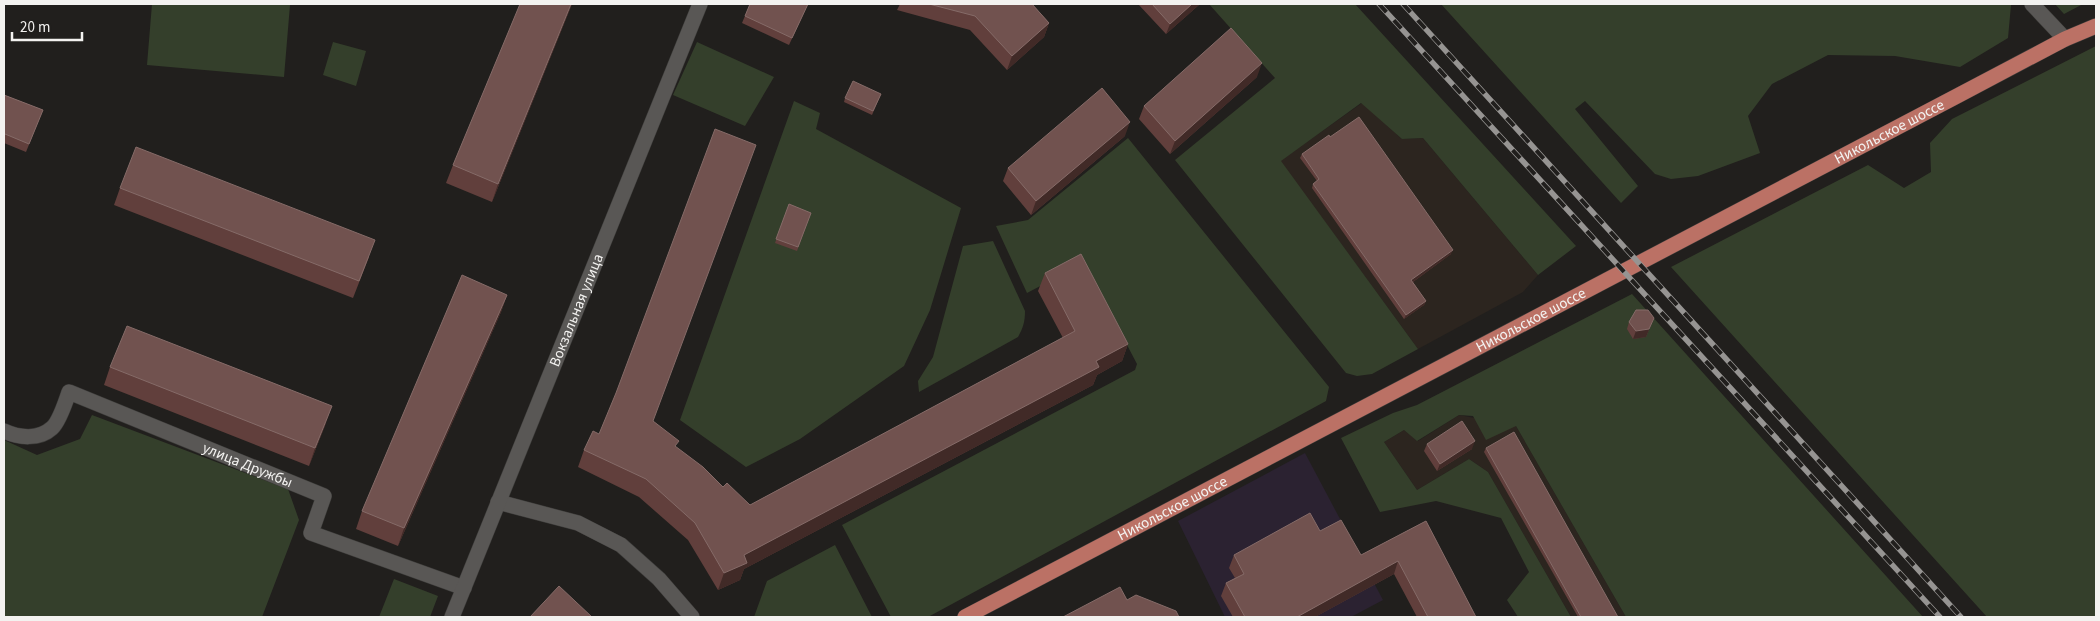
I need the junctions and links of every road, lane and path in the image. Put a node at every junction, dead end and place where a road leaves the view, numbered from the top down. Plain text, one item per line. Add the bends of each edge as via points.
1 (700, 4) edge
2 (2032, 4) edge
3 (2096, 26) edge
4 (2065, 39) junction
5 (4, 431) edge
6 (498, 502) junction
7 (464, 588) junction
8 (452, 617) edge
9 (692, 617) edge
10 (965, 617) edge

1 - 6 street, Вокзальная улица
2 - 4 street
3 - 4 main road, Никольское шоссе
4 - 10 main road, Никольское шоссе
5 - 7 street, улица Дружбы via 36,437 54,427 69,392 324,496 311,533
6 - 7 street, Вокзальная улица
6 - 9 street via 578,523 621,545
7 - 8 street, Вокзальная улица

